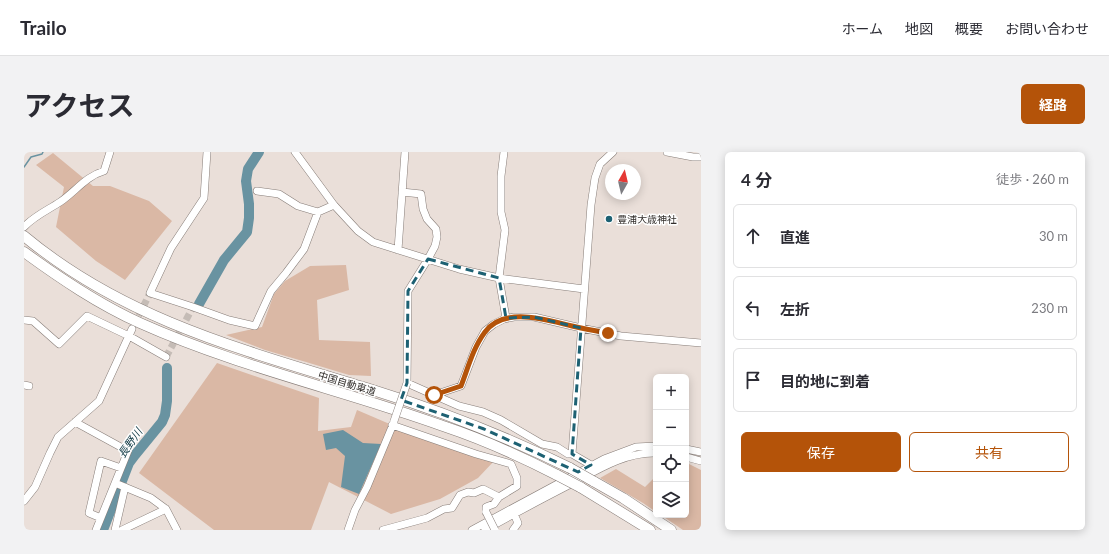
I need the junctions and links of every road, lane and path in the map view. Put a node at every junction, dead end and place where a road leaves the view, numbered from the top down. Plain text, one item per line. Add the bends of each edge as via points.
1 (110, 152) edge
2 (207, 152) edge
3 (296, 152) edge
4 (405, 152) edge
5 (504, 152) edge
6 (613, 152) edge
7 (667, 152) edge
8 (701, 156) edge
9 (257, 191) dead end
10 (402, 192) junction
11 (334, 205) junction
12 (318, 212) junction
13 (26, 224) edge
14 (24, 236) edge
15 (398, 250) junction
16 (24, 252) edge
17 (428, 259) junction
18 (498, 278) junction
19 (584, 289) junction
20 (506, 318) junction
21 (24, 320) edge
22 (581, 328) junction
23 (132, 329) tunnel mouth
24 (129, 336) junction
25 (701, 343) edge
26 (166, 357) dead end
27 (407, 383) junction
28 (434, 395) junction
29 (75, 422) junction
30 (393, 423) junction
31 (653, 446) edge
32 (689, 449) edge
33 (701, 452) edge
34 (572, 454) junction
35 (653, 454) edge
36 (689, 458) edge
37 (701, 461) edge
38 (591, 465) junction
39 (121, 468) junction
40 (115, 483) junction
41 (125, 487) junction
42 (500, 497) junction
43 (24, 501) edge
44 (166, 509) junction
45 (514, 514) junction
46 (101, 518) junction
47 (96, 530) edge
48 (115, 530) edge
49 (122, 530) edge
50 (177, 530) edge
51 (348, 530) edge
52 (383, 530) edge
53 (472, 530) edge
54 (484, 530) edge
55 (495, 530) edge
56 (513, 530) edge
57 (650, 530) edge
58 (671, 530) edge

1 - 13 street via 104,171 95,174
2 - 12 street via 204,198 171,248 150,293 229,320 255,326 271,291 304,249
3 - 11 street
4 - 10 street
5 - 18 street via 501,212 505,230
6 - 19 street via 600,164 595,178
7 - 8 street
9 - 12 street via 279,194 298,206
10 - 15 street
10 - 17 street via 421,194 427,219 436,230 435,246
11 - 12 street
11 - 15 street via 358,231 373,242
14 - 58 highway, 中国自動車道, bridge via 84,280 144,311 245,351 448,415 518,443 623,498
15 - 17 street
16 - 57 highway, 中国自動車道, bridge via 95,299 139,322 241,362 444,426 514,454 580,487
17 - 18 street
17 - 27 street via 408,291
18 - 19 street
18 - 20 street
19 - 22 street
20 - 22 street via 534,317
20 - 28 street via 485,331 461,386
21 - 24 street via 33,321 59,344 87,316
22 - 25 street via 621,336
22 - 34 street
23 - 24 street
24 - 26 street
24 - 29 street via 99,401
27 - 28 street
27 - 30 street, bridge
28 - 34 street via 458,406 483,412 542,444
29 - 39 street via 128,451
29 - 43 street via 58,438 35,487
30 - 42 street via 476,454 511,464 517,478 517,486
30 - 51 street
31 - 38 street via 636,447
32 - 33 street
34 - 38 street
35 - 45 street via 618,460
36 - 37 street
38 - 53 street
39 - 40 street
39 - 46 street via 102,461 89,513
40 - 41 street
40 - 46 street
41 - 44 street via 151,498
41 - 48 street
42 - 52 street via 483,489 474,493 468,492 460,495 452,508
42 - 55 street, bridge via 486,508
44 - 49 street
44 - 50 street
45 - 54 street
45 - 56 street via 518,523
46 - 47 street

